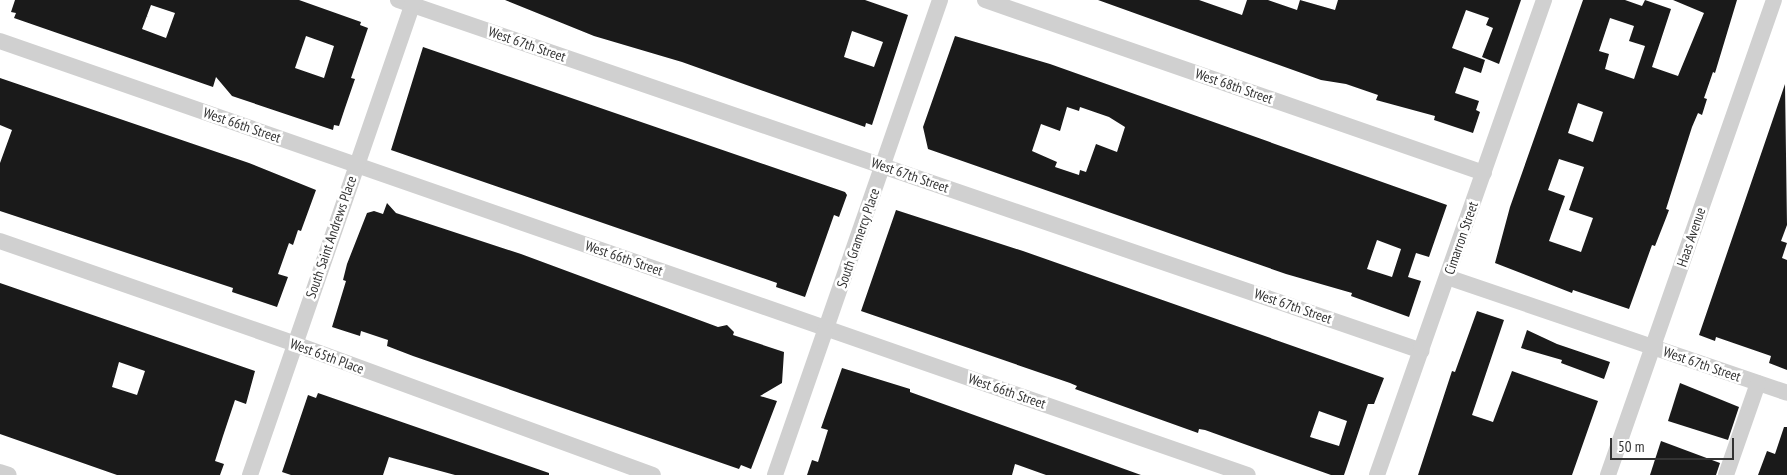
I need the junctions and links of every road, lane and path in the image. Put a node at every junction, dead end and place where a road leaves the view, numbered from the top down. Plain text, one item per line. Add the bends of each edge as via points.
1 (940, 0) edge
2 (985, 0) edge
3 (1544, 0) edge
4 (1774, 0) edge
5 (408, 2) edge
6 (0, 41) edge
7 (355, 165) junction
8 (882, 166) junction
9 (1484, 173) junction
10 (0, 241) edge
11 (1447, 277) junction
12 (826, 328) junction
13 (295, 344) junction
14 (1653, 347) junction
15 (1422, 351) junction
16 (1758, 383) junction
17 (1787, 393) edge
18 (0, 472) edge
19 (9, 475) edge
20 (250, 475) edge
21 (653, 475) edge
22 (775, 475) edge
23 (1248, 475) edge
24 (1377, 475) edge
25 (1608, 475) edge
26 (1726, 475) edge

1 - 8 street, South Gramercy Place
2 - 9 street, West 68th Street
3 - 9 street, Cimarron Street
4 - 14 street, Haas Avenue
5 - 7 street, South Saint Andrews Place
5 - 8 street, West 67th Street
6 - 7 street, West 66th Street
7 - 12 street, West 66th Street
7 - 13 street, South Saint Andrews Place
8 - 12 street, South Gramercy Place
8 - 15 street, West 67th Street
9 - 11 street, Cimarron Street
10 - 13 street, West 65th Place
11 - 14 street, West 67th Street
11 - 15 street, Cimarron Street
12 - 22 street, South Gramercy Place
12 - 23 street, West 66th Street
13 - 20 street, South Saint Andrews Place
13 - 21 street, West 65th Place
14 - 16 street, West 67th Street
14 - 25 street, Haas Avenue
15 - 24 street, Cimarron Street
16 - 17 street, West 67th Street
16 - 26 street
18 - 19 street

